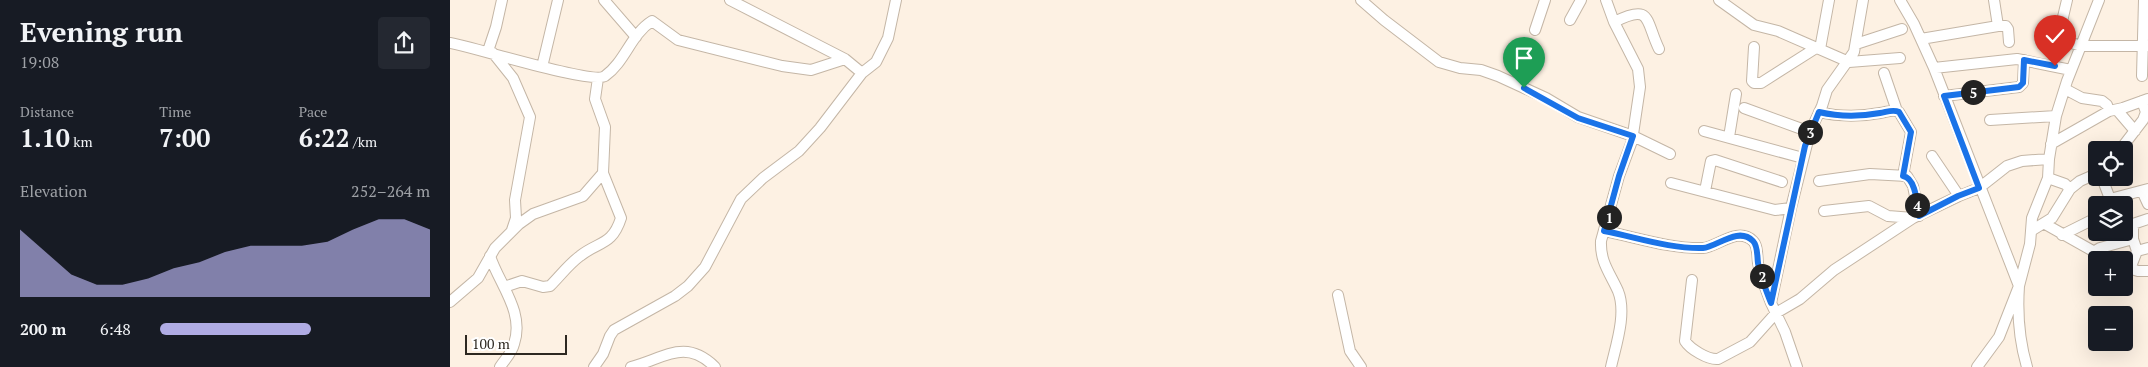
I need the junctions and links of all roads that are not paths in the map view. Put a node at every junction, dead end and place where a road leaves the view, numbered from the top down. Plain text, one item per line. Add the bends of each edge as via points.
1 (502, 0) edge
2 (558, 0) edge
3 (604, 0) edge
4 (730, 0) edge
5 (896, 0) edge
6 (1361, 0) edge
7 (1545, 0) edge
8 (1581, 0) edge
9 (1606, 0) edge
10 (1719, 0) edge
11 (1829, 0) edge
12 (1863, 0) edge
13 (1994, 0) edge
14 (2066, 0) edge
15 (2099, 0) edge
16 (2144, 0) edge
17 (1902, 1) edge
18 (1570, 20) dead end
19 (1614, 22) junction
20 (1998, 26) junction
21 (1902, 29) dead end
22 (1535, 30) dead end
23 (636, 37) junction
24 (1921, 39) junction
25 (2009, 42) dead end
26 (450, 43) edge
27 (1856, 44) junction
28 (2081, 46) junction
29 (2145, 46) edge
30 (1754, 47) dead end
31 (1659, 49) dead end
32 (1818, 49) junction
33 (490, 52) junction
34 (1900, 58) dead end
35 (844, 59) junction
36 (2024, 60) junction
37 (1849, 62) junction
38 (542, 67) junction
39 (1934, 68) junction
40 (2071, 70) junction
41 (862, 73) junction
42 (1884, 73) dead end
43 (2142, 76) dead end
44 (598, 78) junction
45 (2065, 90) junction
46 (1736, 94) dead end
47 (1944, 96) junction
48 (2145, 100) edge
49 (1744, 108) dead end
50 (2113, 110) junction
51 (1897, 111) junction
52 (1819, 112) junction
53 (2056, 116) junction
54 (1990, 120) dead end
55 (1704, 131) dead end
56 (2135, 131) junction
57 (1810, 132) junction
58 (1633, 136) junction
59 (1729, 137) junction
60 (2127, 141) edge
61 (2051, 144) junction
62 (1670, 154) dead end
63 (1932, 156) dead end
64 (1803, 158) junction
65 (2048, 159) junction
66 (603, 173) junction
67 (1903, 176) junction
68 (2048, 178) junction
69 (2088, 178) edge
70 (1819, 180) dead end
71 (1782, 182) dead end
72 (1671, 183) dead end
73 (1979, 188) junction
74 (2070, 189) junction
75 (2145, 190) edge
76 (1705, 191) junction
77 (1958, 196) junction
78 (2128, 196) edge
79 (2148, 204) edge
80 (1791, 208) junction
81 (1824, 211) dead end
82 (1916, 217) junction
83 (2148, 219) edge
84 (2088, 222) edge
85 (2045, 224) junction
86 (2133, 224) edge
87 (512, 230) junction
88 (2031, 230) junction
89 (1604, 231) junction
90 (2062, 235) junction
91 (2133, 239) edge
92 (2126, 241) edge
93 (2148, 248) edge
94 (2095, 251) joint
95 (2137, 251) junction
96 (490, 256) junction
97 (2133, 258) edge
98 (2133, 269) edge
99 (2148, 271) edge
100 (1692, 280) dead end
101 (2019, 286) junction
102 (504, 287) junction
103 (1338, 295) dead end
104 (450, 302) edge
105 (1771, 303) junction
106 (1776, 313) junction
107 (500, 367) edge
108 (595, 367) edge
109 (631, 367) edge
110 (715, 367) edge
111 (1361, 367) edge
112 (1611, 367) edge
113 (1797, 367) edge
114 (1977, 367) edge
115 (2027, 367) edge

1 - 33 street
2 - 38 street
3 - 23 street
4 - 35 street
5 - 41 street via 882,53
6 - 58 street via 1439,62 1498,76 1546,98 1578,118
7 - 22 street
8 - 18 street
9 - 19 street
10 - 32 street via 1754,25 1778,31
11 - 32 street
12 - 27 street
13 - 20 street
14 - 28 street via 2060,38
15 - 28 street
16 - 29 street
17 - 24 street
19 - 31 street via 1644,14
19 - 58 street via 1640,78
20 - 24 street
20 - 25 street via 2006,26
21 - 27 street
23 - 35 street via 652,21 678,40 782,66 811,70
23 - 44 street via 617,64 605,76
24 - 39 street
26 - 33 street
27 - 37 street
28 - 29 street
28 - 40 street
29 - 43 street
30 - 32 street via 1754,82 1761,82
32 - 37 street
33 - 38 street
33 - 87 street via 513,78 530,117
34 - 37 street
35 - 41 street
36 - 39 street via 2004,59
36 - 40 street
36 - 47 street via 2023,83 2019,87
37 - 52 street via 1827,90
38 - 44 street
39 - 47 street
40 - 45 street
41 - 108 street via 799,151 741,199 704,267 688,286 614,330
42 - 51 street
44 - 66 street via 594,93 605,127
45 - 50 street via 2082,98 2102,101
45 - 53 street
46 - 59 street
47 - 73 street
48 - 50 street
48 - 56 street via 2146,112
49 - 57 street
50 - 56 street
50 - 61 street
51 - 52 street via 1840,117
51 - 67 street via 1911,132
52 - 57 street
53 - 54 street
53 - 61 street
55 - 59 street
56 - 60 street
57 - 64 street
58 - 62 street
58 - 89 street
59 - 64 street
61 - 65 street
63 - 77 street
64 - 80 street
65 - 68 street
65 - 73 street via 2007,166
66 - 87 street via 583,196 533,214
66 - 102 street via 621,218 610,238 580,255 550,286 522,281
67 - 70 street via 1870,174
67 - 82 street via 1910,179 1913,186
68 - 74 street
68 - 88 street via 2034,210
69 - 74 street
71 - 76 street via 1714,160
72 - 76 street
73 - 77 street
73 - 101 street
74 - 85 street via 2056,213
75 - 78 street
75 - 79 street
76 - 80 street via 1775,210
77 - 82 street
80 - 105 street
81 - 82 street via 1869,206 1888,216
82 - 106 street via 1834,270 1800,299
83 - 86 street
84 - 90 street
85 - 88 street
85 - 90 street
87 - 96 street
88 - 101 street
89 - 105 street via 1693,248 1709,248 1722,239 1752,240
89 - 112 street via 1600,252 1618,291 1621,317
90 - 94 street
91 - 95 street
92 - 94 street
93 - 95 street
95 - 97 street
96 - 102 street
96 - 104 street via 478,278
98 - 99 street
100 - 106 street via 1685,341 1713,360 1750,342
101 - 114 street via 1999,337
101 - 115 street via 2019,331
102 - 107 street via 510,298 516,329 514,344
103 - 111 street via 1350,351
105 - 106 street
106 - 113 street
109 - 110 street via 673,353 691,351 704,356

